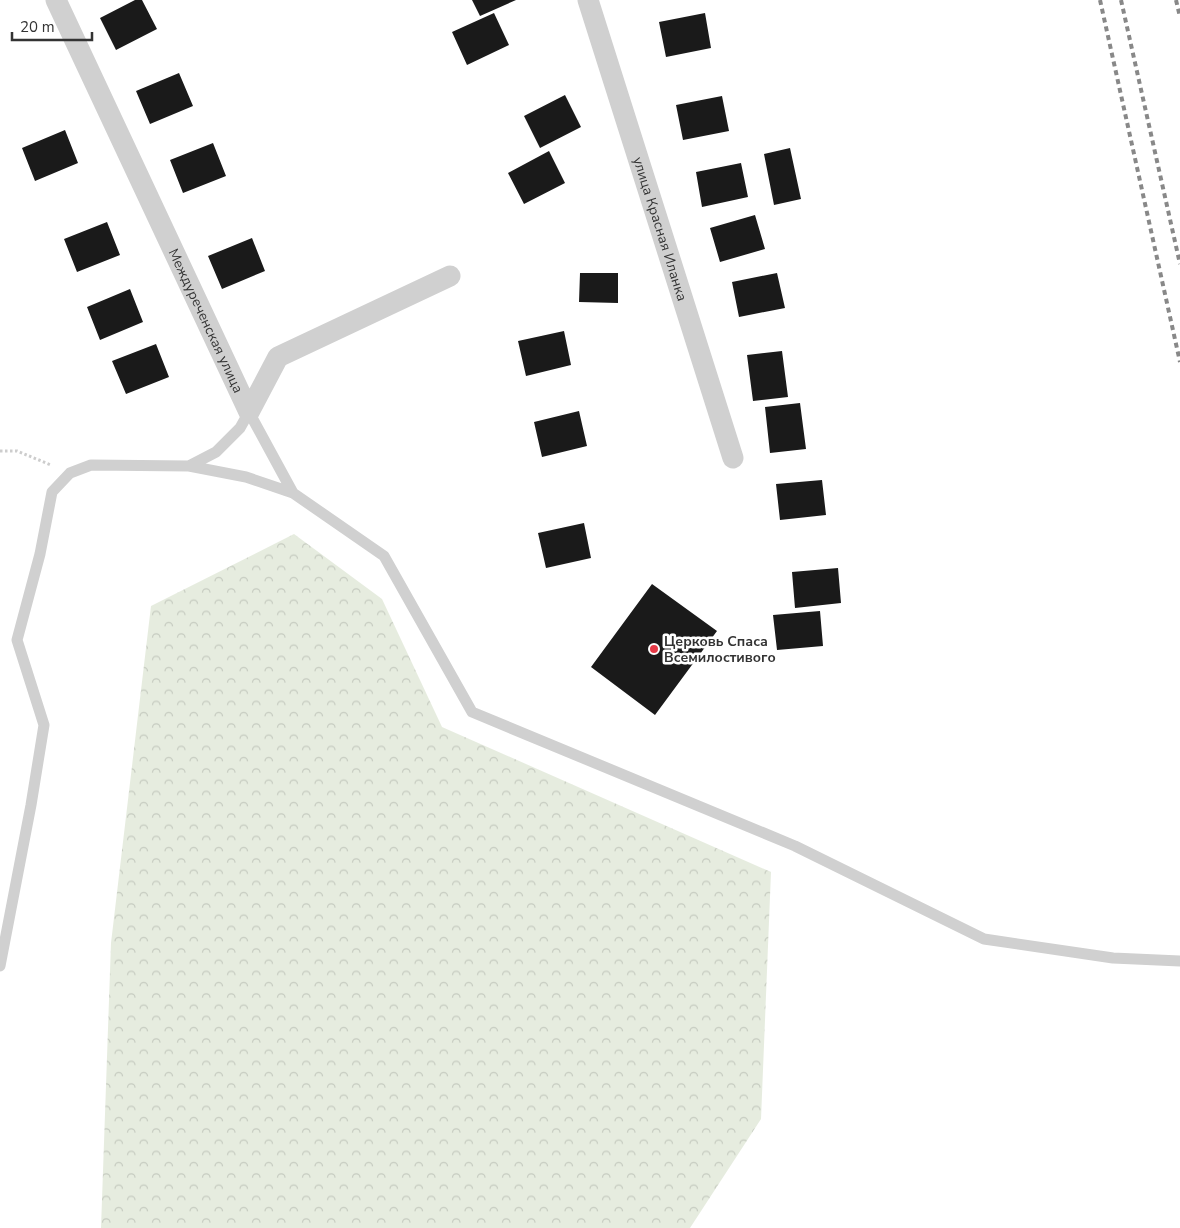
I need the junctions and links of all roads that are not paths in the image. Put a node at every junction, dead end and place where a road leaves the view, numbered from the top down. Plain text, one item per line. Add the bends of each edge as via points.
1 (56, 0) edge
2 (588, 0) edge
3 (450, 276) dead end
4 (249, 412) junction
5 (734, 458) dead end
6 (189, 466) junction
7 (293, 493) junction
8 (1180, 961) edge
9 (0, 966) edge

1 - 4 street, Междуреченская улица
2 - 5 street, улица Красная Иланка
3 - 4 street, Междуреченская улица via 278,356
4 - 6 lane via 240,428 216,452
4 - 7 lane
6 - 7 lane via 246,477
6 - 9 lane via 91,464 70,473 52,492 40,554 17,640 44,725
7 - 8 lane via 384,556 472,712 795,846 984,940 1113,958

